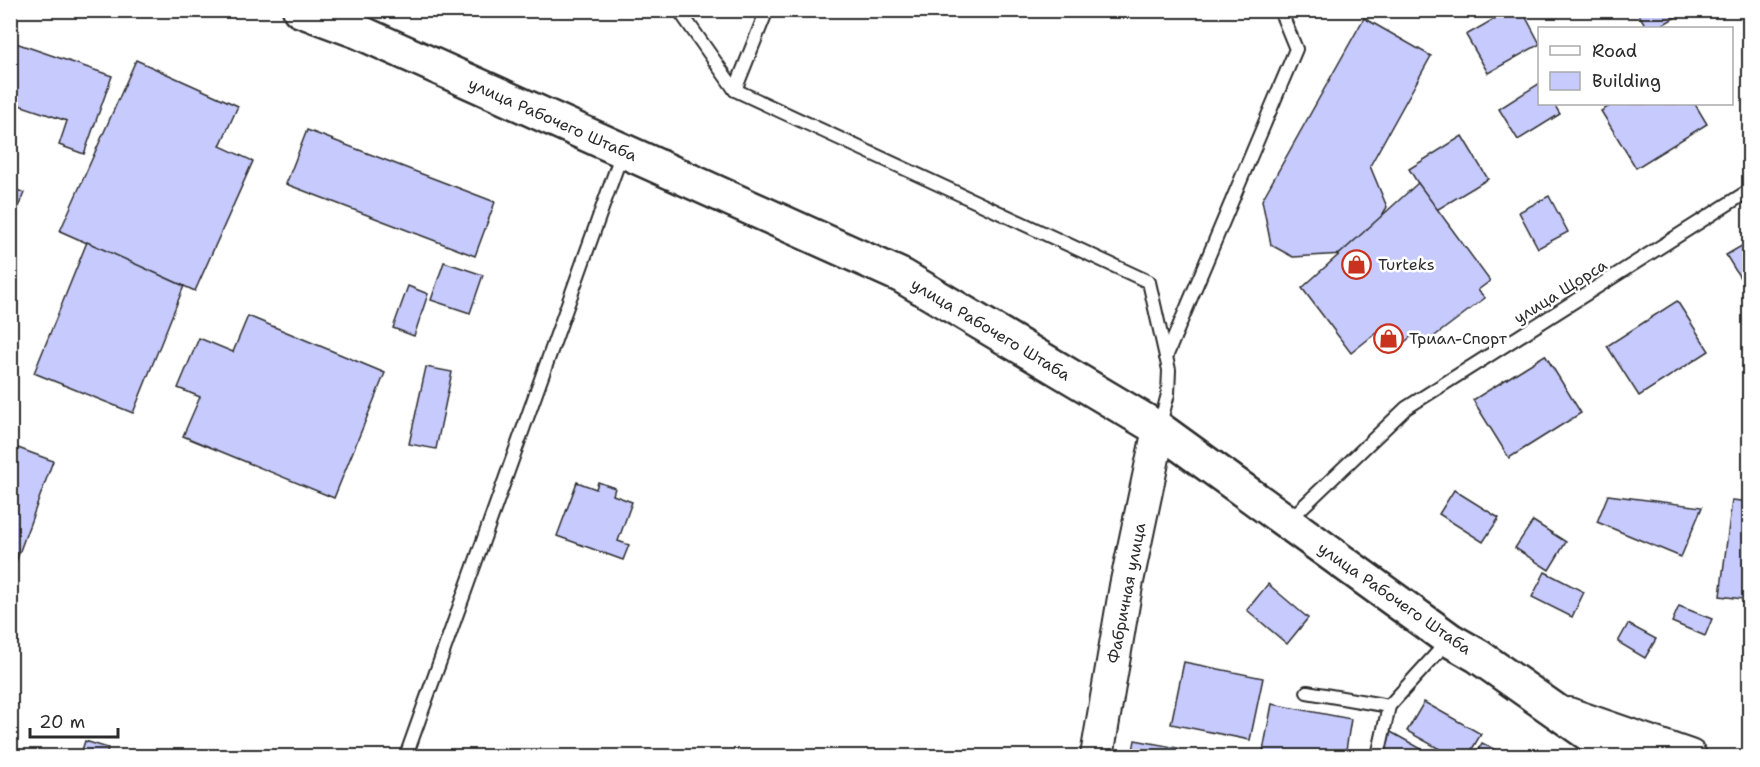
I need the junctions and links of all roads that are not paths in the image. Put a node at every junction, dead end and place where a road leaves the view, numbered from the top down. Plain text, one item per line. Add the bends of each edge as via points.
1 (300, 10) edge
2 (679, 10) edge
3 (767, 10) edge
4 (1280, 10) edge
5 (735, 90) junction
6 (623, 150) junction
7 (1749, 190) edge
8 (1166, 357) junction
9 (1159, 429) junction
10 (1287, 522) junction
11 (1450, 640) junction
12 (1307, 692) dead end
13 (1389, 706) junction
14 (1557, 710) junction
15 (406, 756) edge
16 (1097, 756) edge
17 (1378, 756) edge
18 (1620, 756) edge
19 (1690, 756) edge

1 - 6 main road, улица Рабочего Штаба
2 - 5 lane
3 - 5 lane
4 - 8 lane via 1296,49
5 - 8 lane via 1149,282
6 - 9 main road, улица Рабочего Штаба via 902,276
6 - 15 lane
7 - 10 lane, улица Щорса via 1406,408
8 - 9 lane via 1167,394
9 - 10 main road, улица Рабочего Штаба
9 - 16 street, Фабричная улица via 1126,586
10 - 11 main road, улица Рабочего Штаба
11 - 13 lane
11 - 14 main road, улица Рабочего Штаба
12 - 13 lane
13 - 17 lane
14 - 18 main road, улица Рабочего Штаба
14 - 19 street

